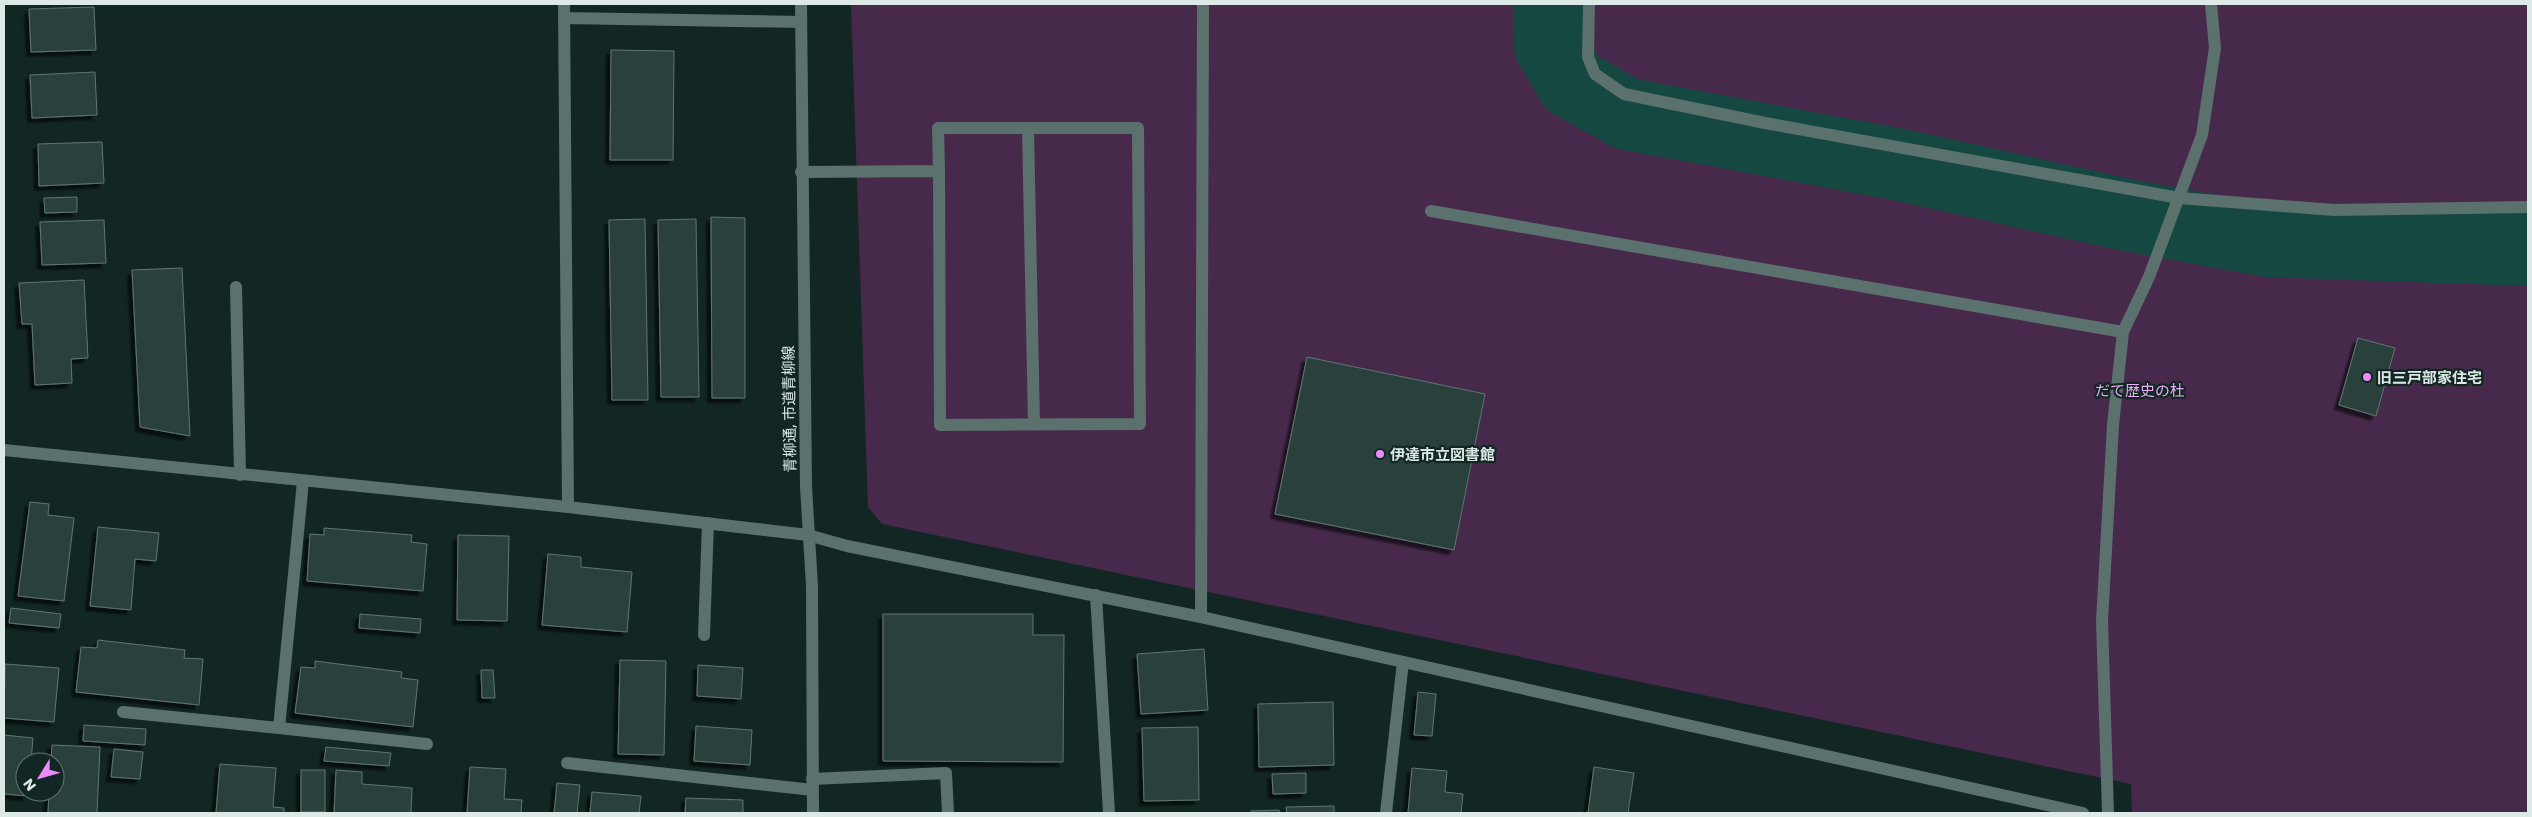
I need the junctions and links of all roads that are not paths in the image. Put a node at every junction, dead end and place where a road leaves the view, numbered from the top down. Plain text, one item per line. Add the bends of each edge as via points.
1 (564, 4) edge
2 (801, 4) edge
3 (1203, 4) edge
4 (1589, 4) edge
5 (2211, 4) edge
6 (564, 18) junction
7 (801, 22) junction
8 (1028, 128) junction
9 (939, 171) junction
10 (801, 172) junction
11 (2177, 202) junction
12 (2528, 207) edge
13 (1431, 211) dead end
14 (236, 287) dead end
15 (2123, 332) junction
16 (1034, 424) junction
17 (4, 450) edge
18 (240, 475) junction
19 (304, 481) junction
20 (568, 508) junction
21 (708, 523) junction
22 (808, 536) junction
23 (1096, 596) junction
24 (1202, 617) junction
25 (704, 635) dead end
26 (1403, 662) junction
27 (123, 712) dead end
28 (279, 728) junction
29 (427, 744) dead end
30 (567, 763) dead end
31 (813, 784) junction
32 (813, 813) edge
33 (948, 813) edge
34 (1109, 813) edge
35 (1386, 813) edge
36 (2083, 813) edge
37 (2108, 813) edge

1 - 6 street
2 - 7 street, 青柳通, 市道青柳線
3 - 24 street
4 - 11 street via 1588,57 1591,66 1595,74 1624,94
5 - 11 street via 2215,48 2202,135
6 - 7 street
6 - 20 street
7 - 10 street, 青柳通, 市道青柳線
8 - 9 street via 938,128
8 - 16 street
8 - 16 street via 1138,128 1140,424
9 - 10 street
9 - 16 street via 940,425
10 - 22 street, 青柳通, 市道青柳線
11 - 12 street via 2334,210
11 - 15 street via 2149,277
13 - 15 street
14 - 18 street
15 - 37 street via 2102,621
17 - 18 street
18 - 19 street
19 - 20 street
19 - 28 street
20 - 21 street
21 - 22 street
21 - 25 street
22 - 23 street
22 - 31 street, 青柳通, 市道青柳線 via 812,586
23 - 24 street
23 - 34 street
24 - 26 street
26 - 35 street
26 - 36 street
27 - 28 street
28 - 29 street
30 - 31 street
31 - 32 street, 青柳通, 市道青柳線
31 - 33 street via 946,773

